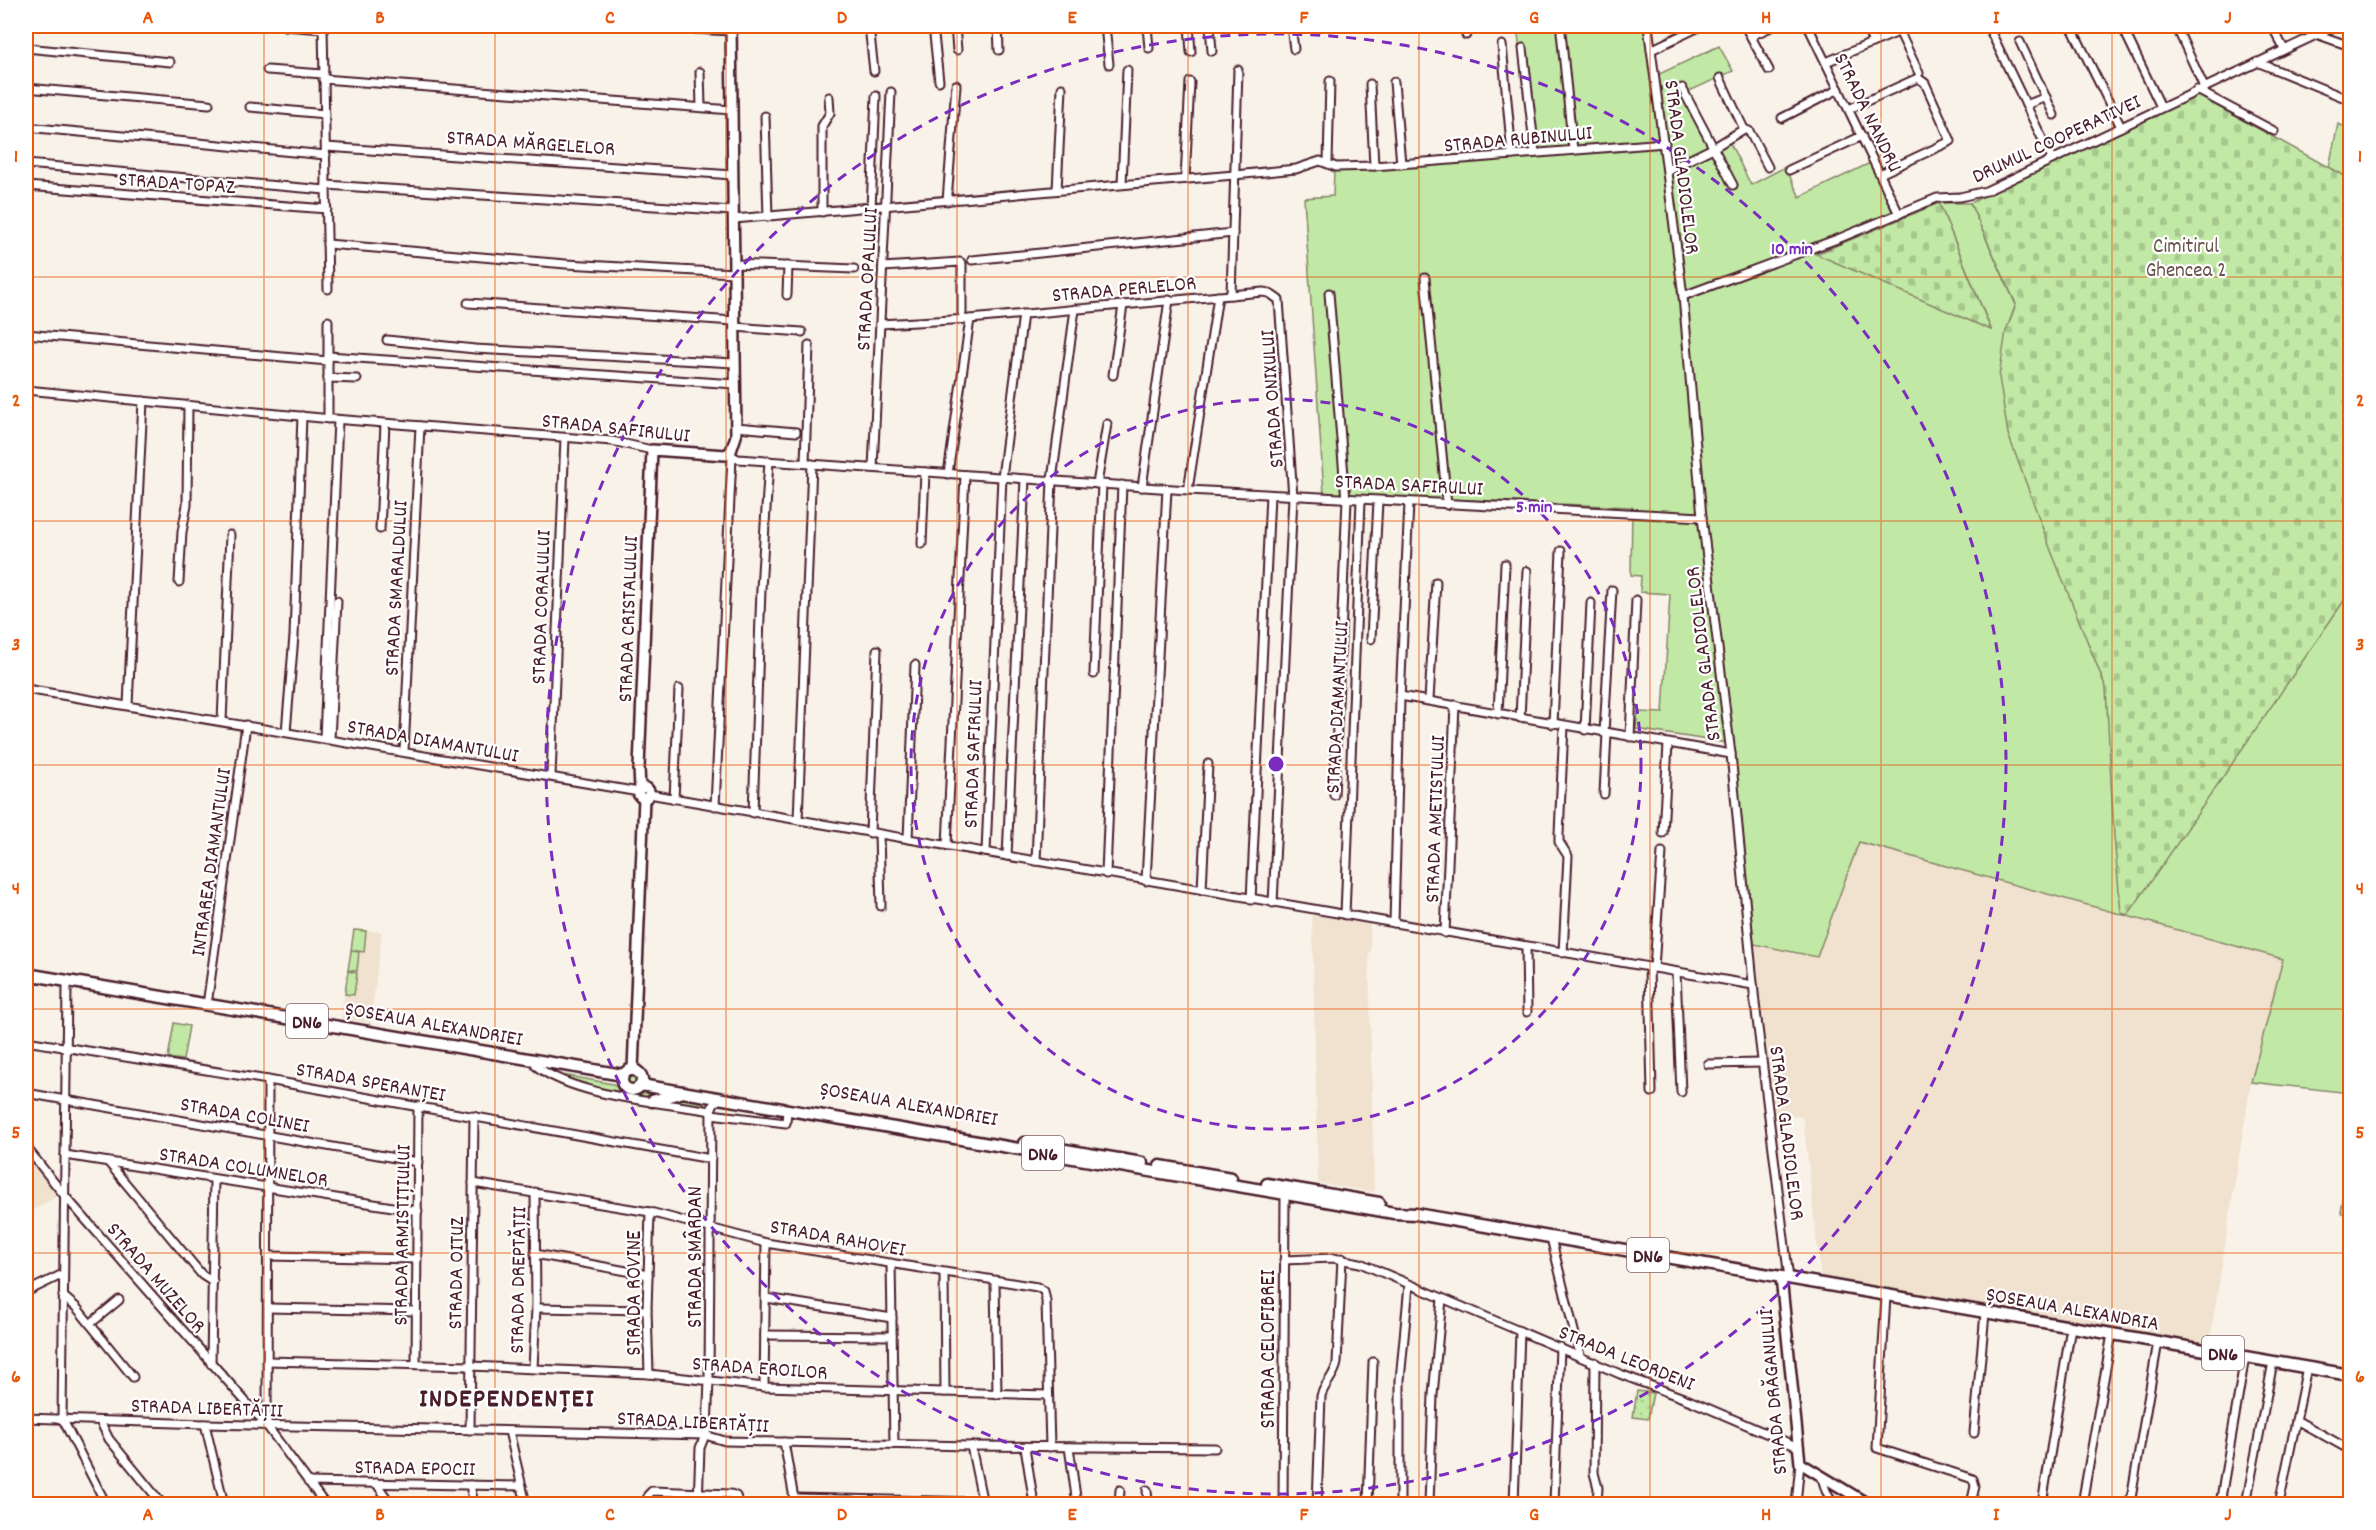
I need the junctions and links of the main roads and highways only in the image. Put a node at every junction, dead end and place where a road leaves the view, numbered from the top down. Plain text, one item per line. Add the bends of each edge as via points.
1 (26, 974) edge
2 (26, 979) edge
3 (626, 1076) junction
4 (642, 1082) junction
5 (684, 1092) junction
6 (652, 1101) road end
7 (1416, 1214) junction
8 (1785, 1278) joint
9 (2350, 1375) edge

1 - 3 main road, ȘOSEAUA ALEXANDRIEI / DN6
2 - 3 main road, ȘOSEAUA ALEXANDRIEI / DN6 via 536,1066
3 - 4 main road via 638,1072
3 - 4 main road, DN6 via 626,1089 636,1090
4 - 5 main road, ȘOSEAUA ALEXANDRIEI / DN6
4 - 7 main road, ȘOSEAUA ALEXANDRIEI / DN6 via 1352,1198
5 - 6 main road
5 - 7 main road, ȘOSEAUA ALEXANDRIEI / DN6
7 - 8 main road, ȘOSEAUA ALEXANDRIEI / DN6
8 - 9 main road, ȘOSEAUA ALEXANDRIA / DN6

